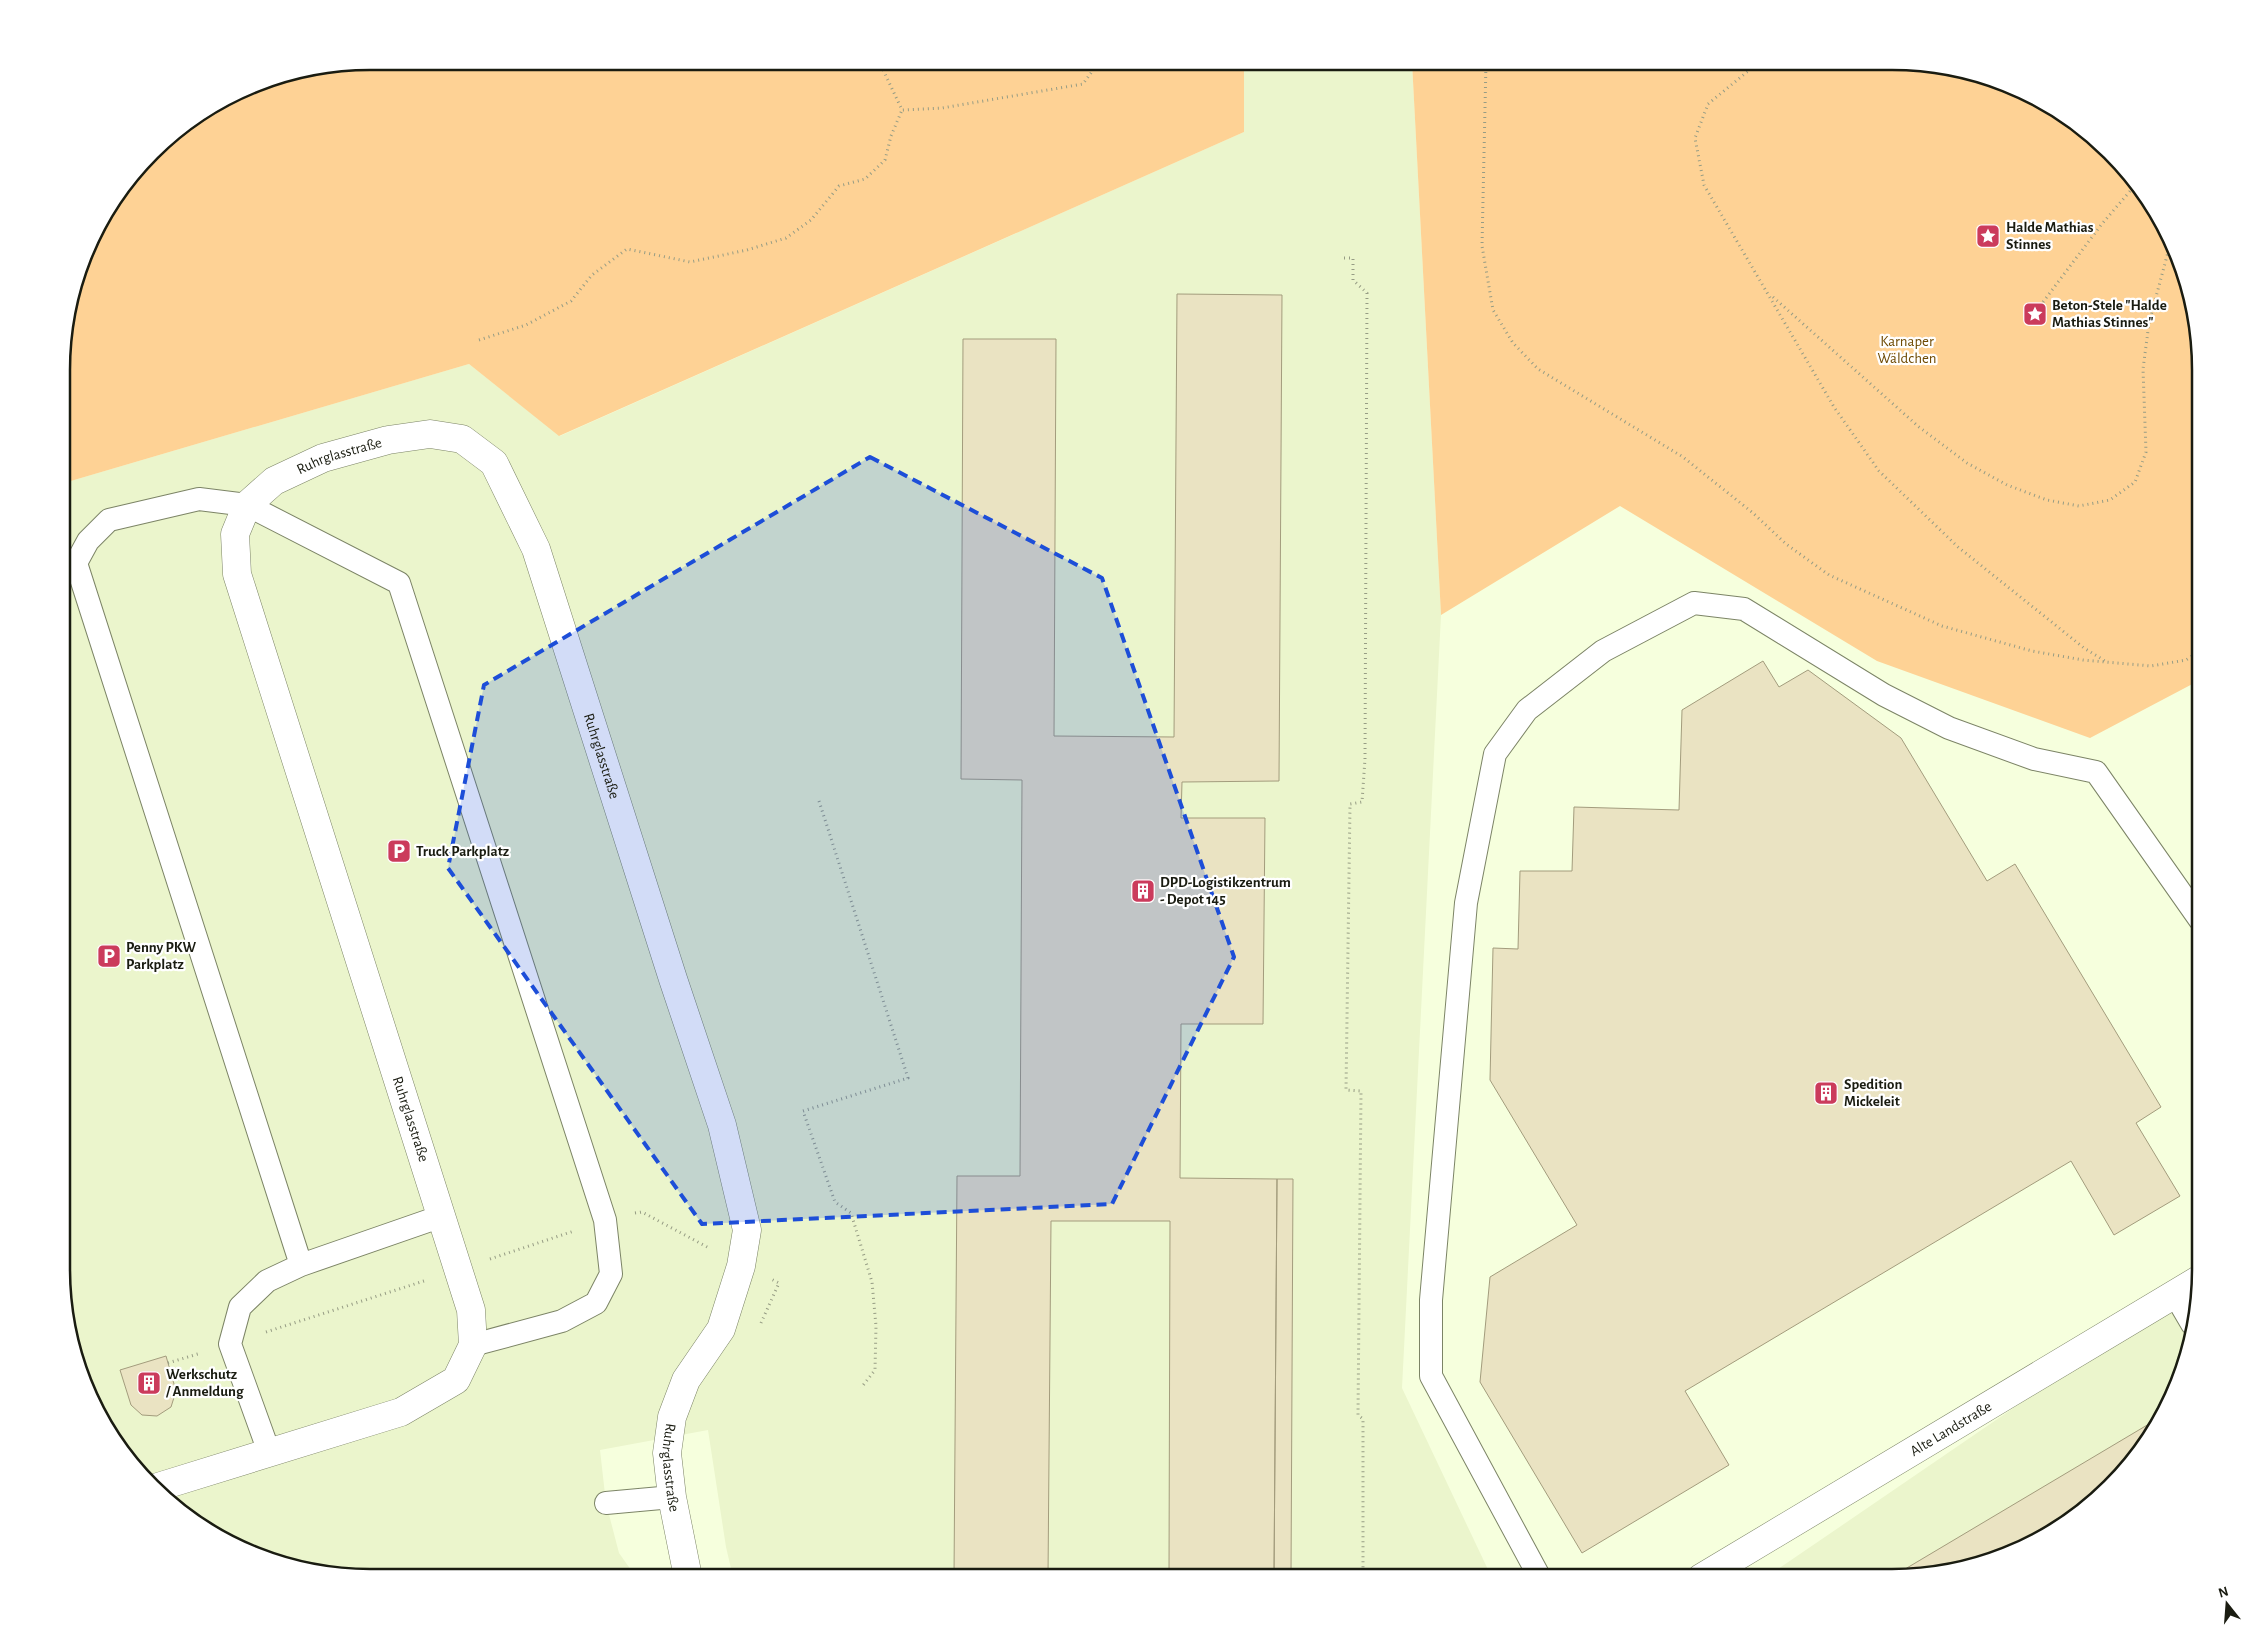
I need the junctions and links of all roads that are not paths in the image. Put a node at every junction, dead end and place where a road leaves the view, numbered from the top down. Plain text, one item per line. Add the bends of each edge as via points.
1 (247, 505) junction
2 (2192, 909) edge
3 (442, 1216) junction
4 (301, 1265) junction
5 (2191, 1284) edge
6 (2174, 1295) junction
7 (2188, 1317) edge
8 (473, 1345) junction
9 (269, 1452) junction
10 (163, 1486) edge
11 (672, 1497) junction
12 (606, 1503) dead end
13 (686, 1569) edge
14 (1535, 1569) edge
15 (1716, 1569) edge

1 - 3 street, Ruhrglasstraße via 236,534 237,574
1 - 4 lane via 199,499 109,520 88,541 76,563
1 - 8 lane via 398,583 605,1220 611,1274 596,1303 562,1321
1 - 11 street, Ruhrglasstraße via 274,481 323,458 388,440 430,434 462,439 494,463 536,549 722,1126 746,1230 741,1266 721,1329 686,1380 672,1416 667,1453
2 - 14 lane via 2096,772 2034,760 1949,728 1884,695 1744,609 1694,603 1603,651 1527,710 1495,754 1466,903 1431,1300 1431,1376
3 - 4 lane
3 - 8 street, Ruhrglasstraße via 471,1310
4 - 9 lane via 267,1281 240,1307 230,1344
5 - 6 street, Alte Landstraße
6 - 7 lane
6 - 15 street, Alte Landstraße
8 - 9 street, Ruhrglasstraße via 456,1380 401,1412
9 - 10 street, Ruhrglasstraße
11 - 12 lane
11 - 13 street, Ruhrglasstraße

